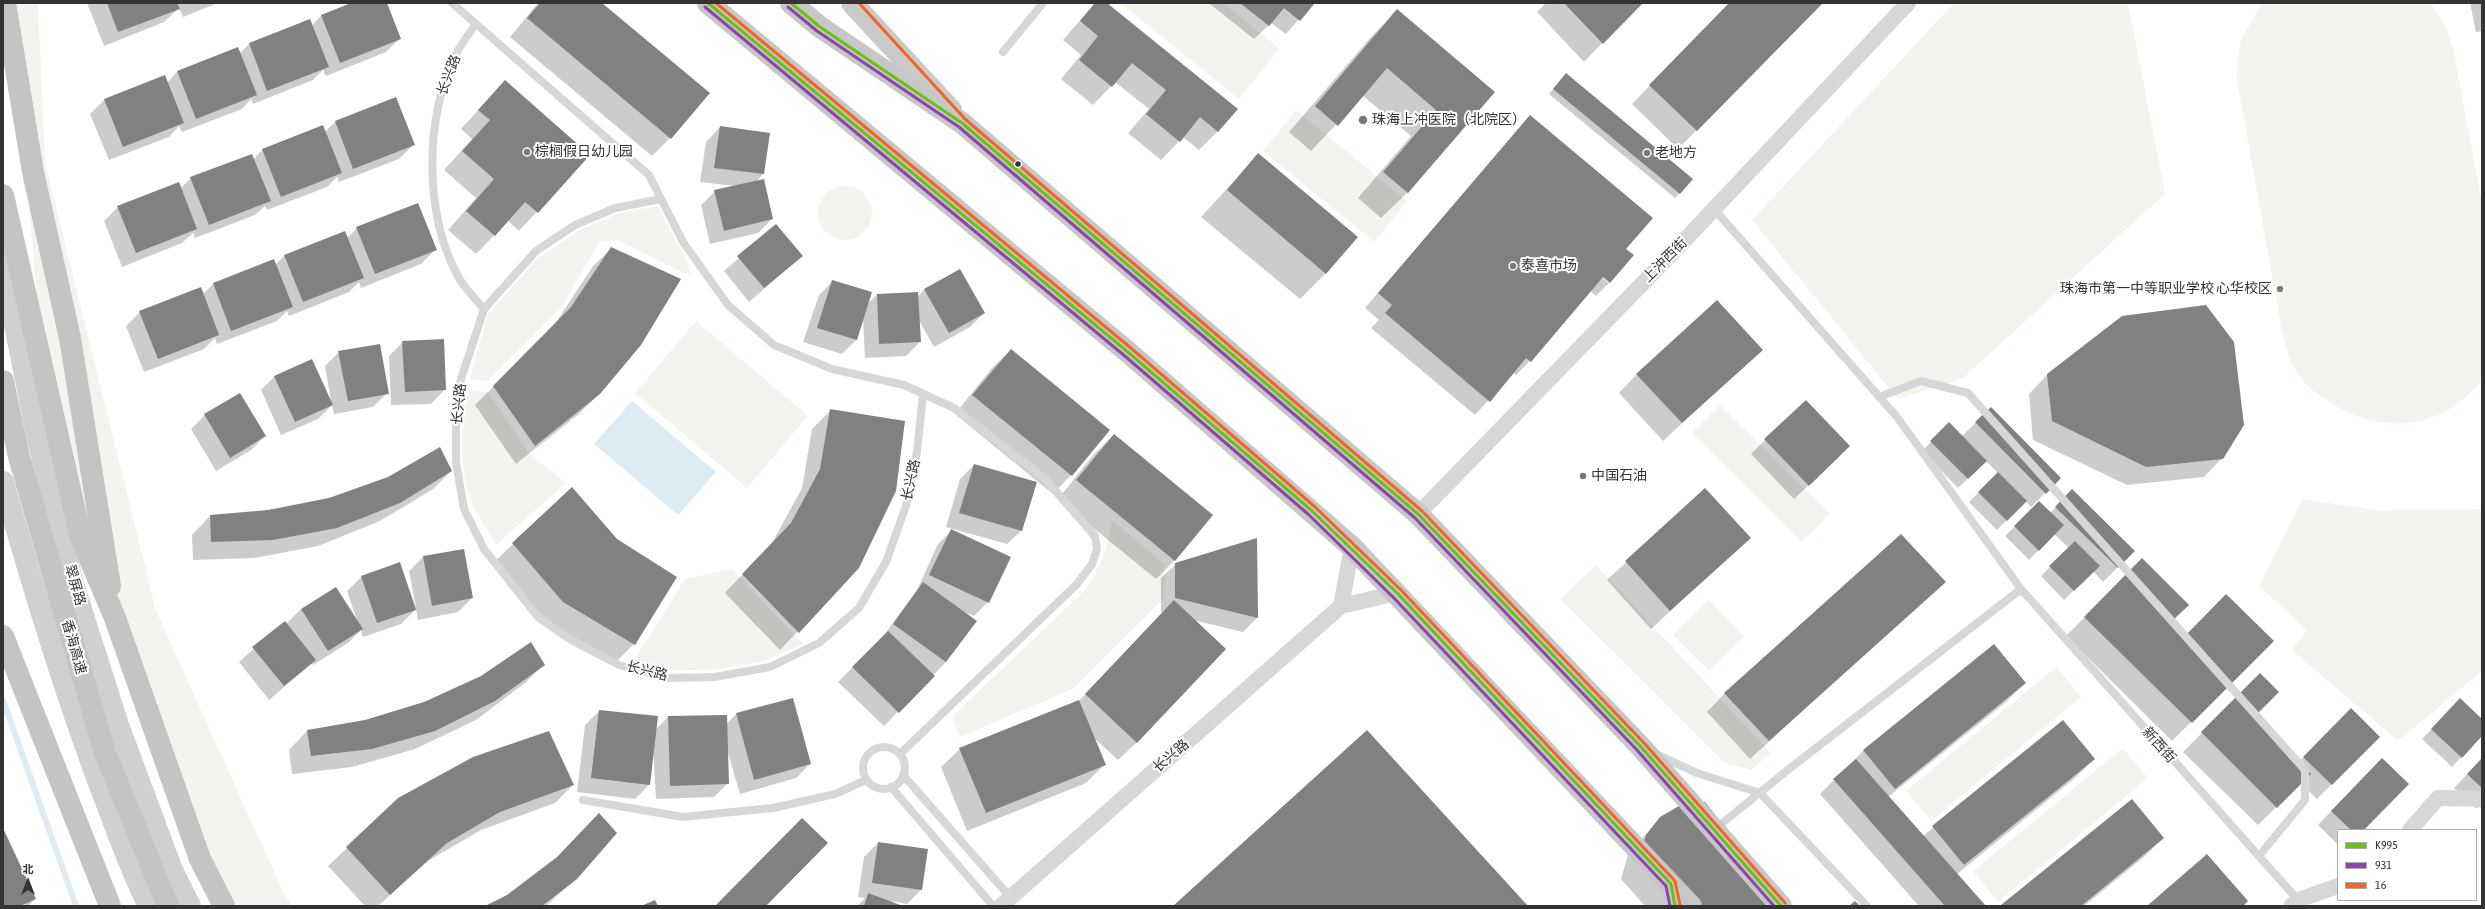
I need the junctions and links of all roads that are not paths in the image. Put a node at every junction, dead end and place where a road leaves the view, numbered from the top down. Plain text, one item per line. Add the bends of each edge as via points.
1 (4, 3) edge
2 (452, 3) edge
3 (708, 3) edge
4 (791, 3) edge
5 (852, 3) edge
6 (1043, 3) edge
7 (1908, 3) edge
8 (476, 24) junction
9 (1003, 52) dead end
10 (962, 123) junction
11 (3, 195) edge
12 (661, 199) junction
13 (1714, 209) junction
14 (3, 252) edge
15 (484, 309) junction
16 (3, 381) edge
17 (923, 394) junction
18 (1879, 396) junction
19 (3, 482) edge
20 (1418, 514) junction
21 (1352, 547) junction
22 (2020, 589) junction
23 (1397, 593) junction
24 (1341, 606) junction
25 (115, 618) junction
26 (3, 636) edge
27 (1640, 747) junction
28 (900, 754) junction
29 (903, 775) junction
30 (866, 780) junction
31 (891, 787) junction
32 (1760, 793) junction
33 (2482, 799) edge
34 (583, 800) dead end
35 (2411, 829) edge
36 (1714, 830) junction
37 (2259, 856) junction
38 (1671, 884) junction
39 (2337, 886) edge
40 (1003, 904) edge
41 (2297, 904) edge
42 (110, 906) edge
43 (149, 906) edge
44 (168, 906) edge
45 (190, 906) edge
46 (224, 906) edge
47 (1675, 906) edge
48 (1691, 906) edge
49 (1781, 906) edge
50 (1867, 906) edge

1 - 25 highway via 33,172 70,338
2 - 8 lane
3 - 21 highway via 1129,353
4 - 10 highway via 820,27
5 - 10 main road
6 - 9 lane
7 - 13 street, 上沖西街
8 - 12 lane via 649,175
8 - 15 lane, 长兴路 via 456,54 443,87 434,125 433,168 436,211 446,247 459,279
10 - 20 highway
11 - 25 highway via 81,538
12 - 15 lane, 长兴路 via 616,208 575,225 536,251
12 - 17 lane via 682,242 728,306 774,345 832,368 904,385
13 - 18 lane, 新西街
13 - 20 street, 上沖西街
14 - 45 main road, 翠屏路 via 5,275 37,435 74,584 118,725 172,870
15 - 17 lane, 长兴路 via 461,379 456,420 456,462 464,509 481,542 509,583 538,617 571,640 619,665 668,678 715,677 770,667 819,643 859,608 886,562 906,506 917,452
16 - 44 highway, 香海高速 via 19,457 105,753
17 - 28 lane via 954,408 1044,478 1095,536 1097,549 1092,564 1077,584
18 - 22 lane, 新西街 via 1897,417
18 - 37 lane via 1921,380 1968,392 2305,770 2305,800
19 - 43 main road via 34,590 85,745 136,881
20 - 27 highway
21 - 23 highway
21 - 24 street
22 - 32 lane
22 - 37 lane, 新西街
23 - 24 street, 长兴路
23 - 38 highway
24 - 40 street, 长兴路
25 - 46 highway via 200,859
26 - 42 highway
27 - 32 lane via 1697,773
27 - 36 highway
28 - 29 lane via 905,766
28 - 30 lane via 882,746 868,753 863,766
29 - 31 lane
29 - 40 lane
30 - 31 lane via 878,788
30 - 34 lane via 835,794 773,808 684,818
31 - 40 lane
32 - 36 lane
32 - 50 lane
33 - 35 street via 2438,798
36 - 49 highway
37 - 41 lane, 新西街
38 - 47 lane
38 - 48 highway
39 - 41 street

